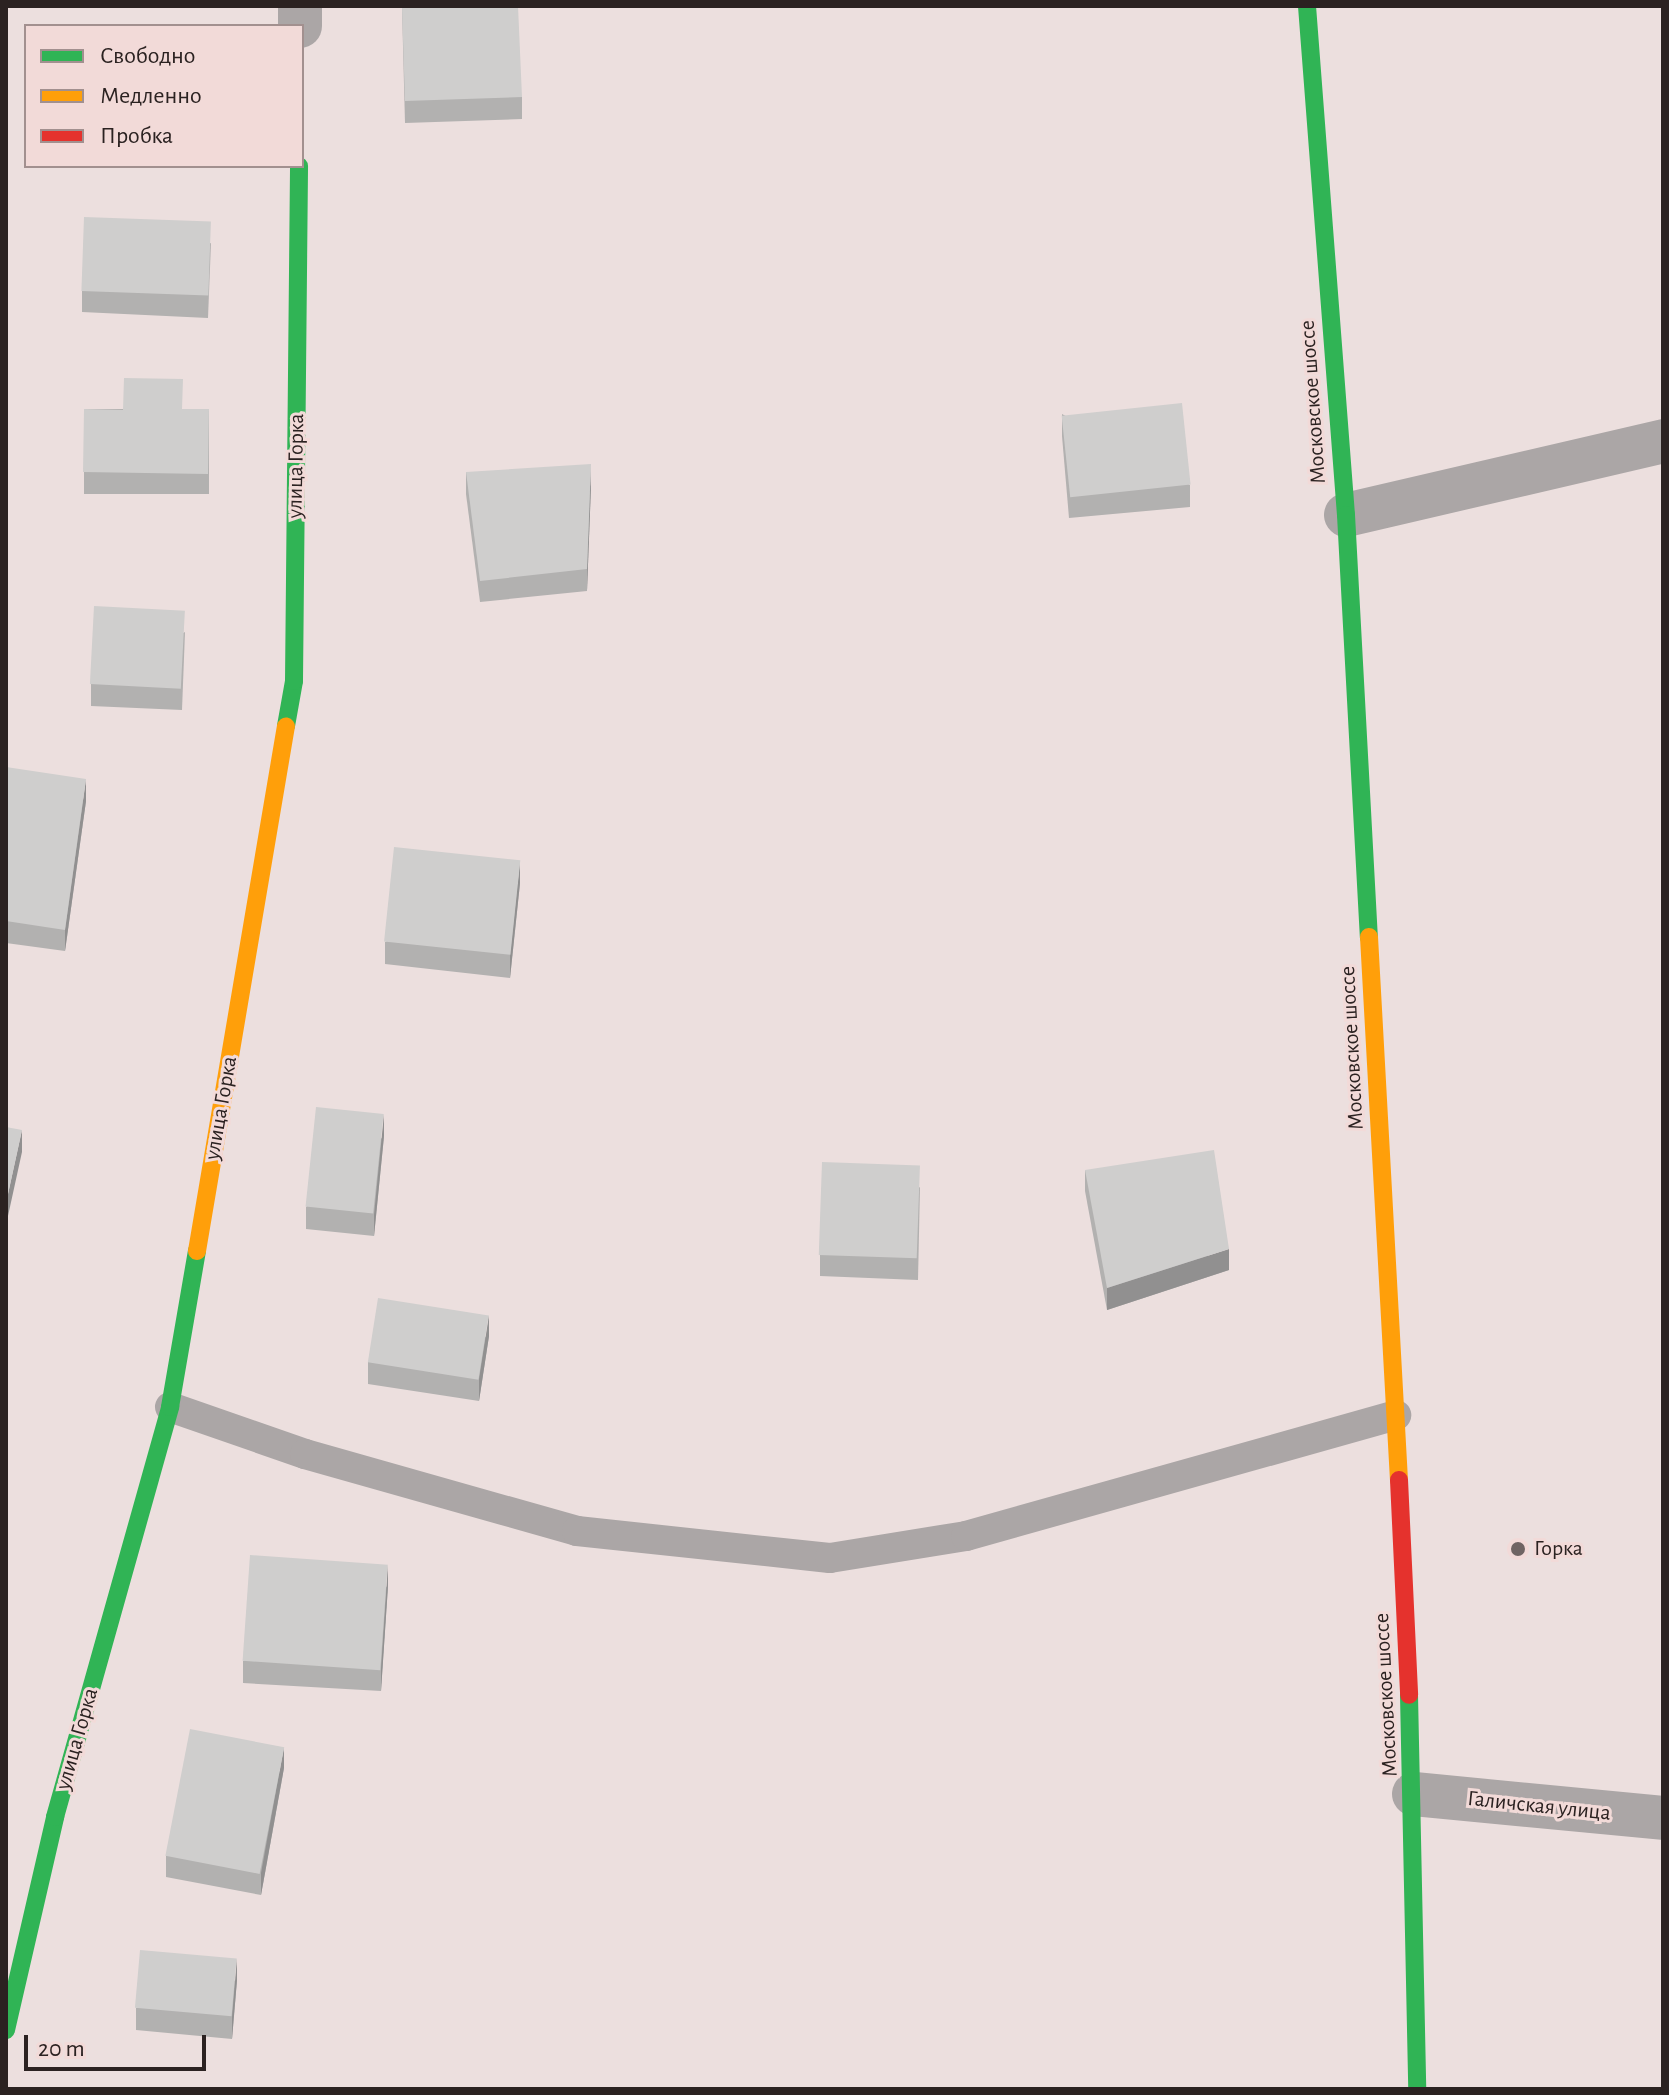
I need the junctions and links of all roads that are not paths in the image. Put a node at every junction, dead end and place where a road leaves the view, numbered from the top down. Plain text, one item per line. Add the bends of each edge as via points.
1 (1307, 6) edge
2 (299, 168) edge
3 (1663, 441) edge
4 (1346, 515) junction
5 (170, 1407) junction
6 (1396, 1415) junction
7 (1414, 1794) junction
8 (1663, 1818) edge
9 (6, 2030) edge
10 (1417, 2089) edge

1 - 4 main road, Московское шоссе
2 - 5 main road, улица Горка via 294,681
3 - 4 street
4 - 6 main road, Московское шоссе
5 - 6 lane via 305,1454 577,1531 830,1558 966,1536
5 - 9 main road, улица Горка via 55,1817
6 - 7 main road, Московское шоссе
7 - 8 street, Галичская улица
7 - 10 main road, Московское шоссе

